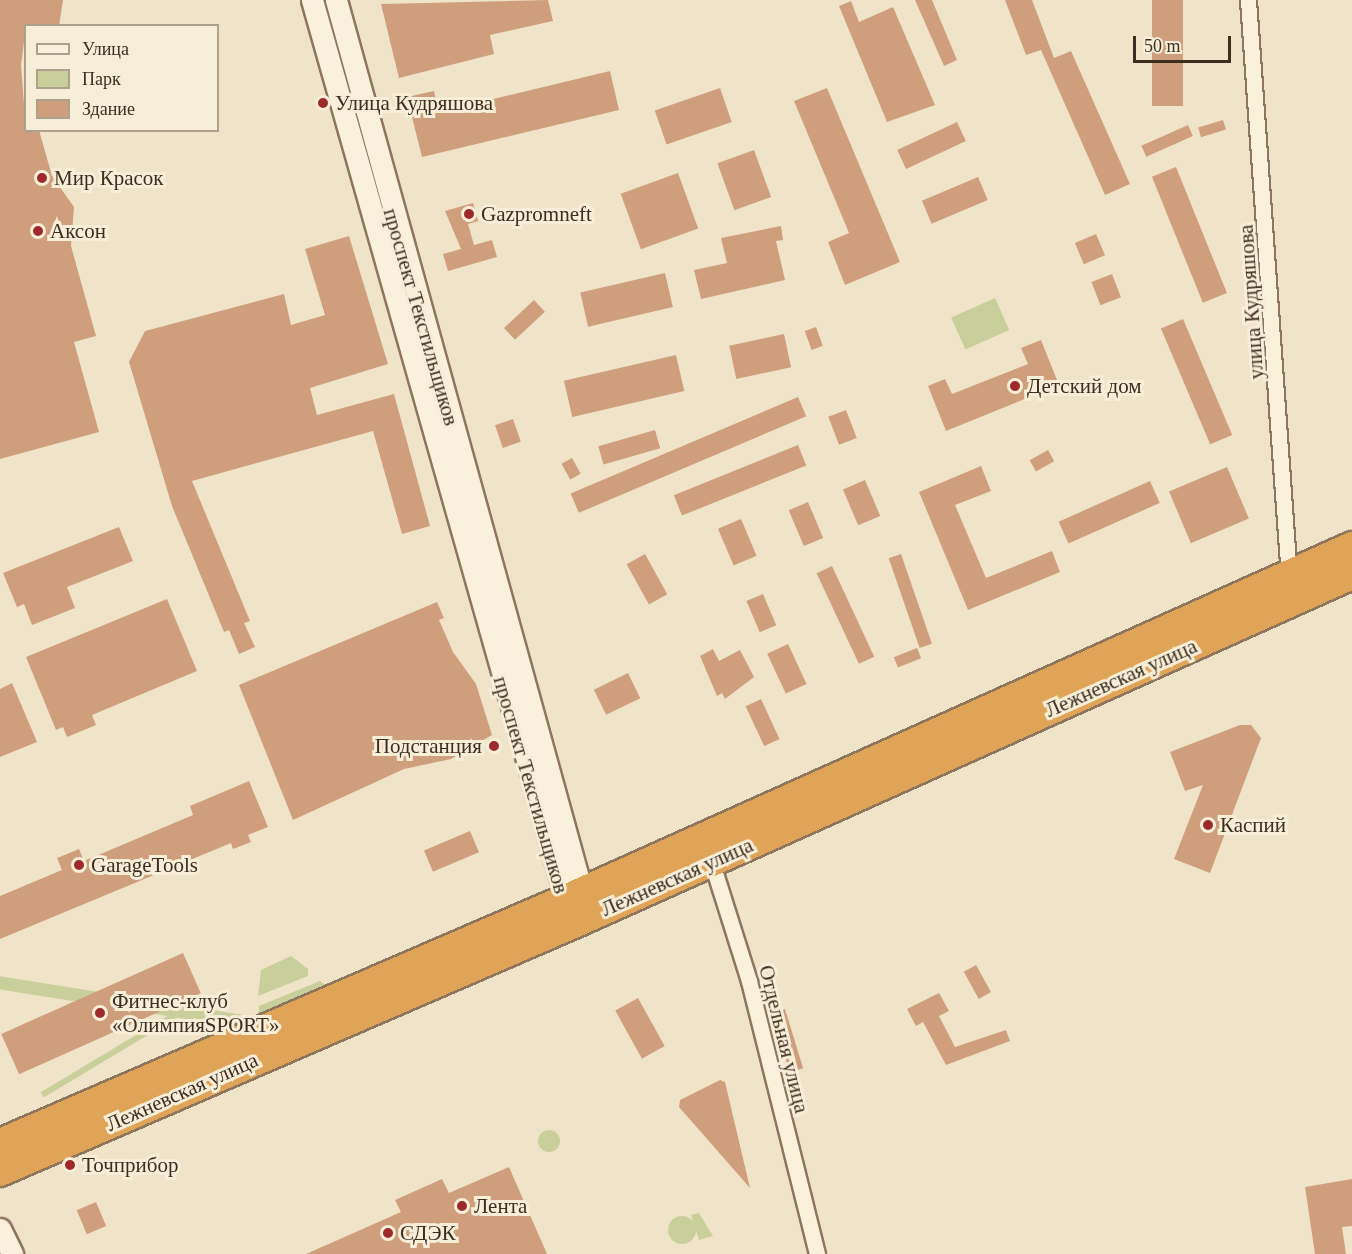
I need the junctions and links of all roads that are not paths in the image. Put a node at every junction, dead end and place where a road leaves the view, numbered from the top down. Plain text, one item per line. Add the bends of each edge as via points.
1 (312, 0) edge
2 (336, 0) edge
3 (1248, 0) edge
4 (1352, 546) edge
5 (1352, 575) edge
6 (1290, 588) junction
7 (707, 849) junction
8 (574, 905) junction
9 (0, 1143) edge
10 (0, 1172) edge
11 (0, 1229) edge
12 (12, 1254) edge
13 (817, 1254) edge

1 - 8 main road, проспект Текстильщиков
2 - 8 main road, проспект Текстильщиков
3 - 6 street, улица Кудряшова
4 - 6 highway, Лежневская улица
5 - 6 highway, Лежневская улица
6 - 7 highway, Лежневская улица
7 - 8 highway, Лежневская улица
7 - 13 street, Отдельная улица via 749,981
8 - 9 highway, Лежневская улица
8 - 10 highway, Лежневская улица
11 - 12 main road

